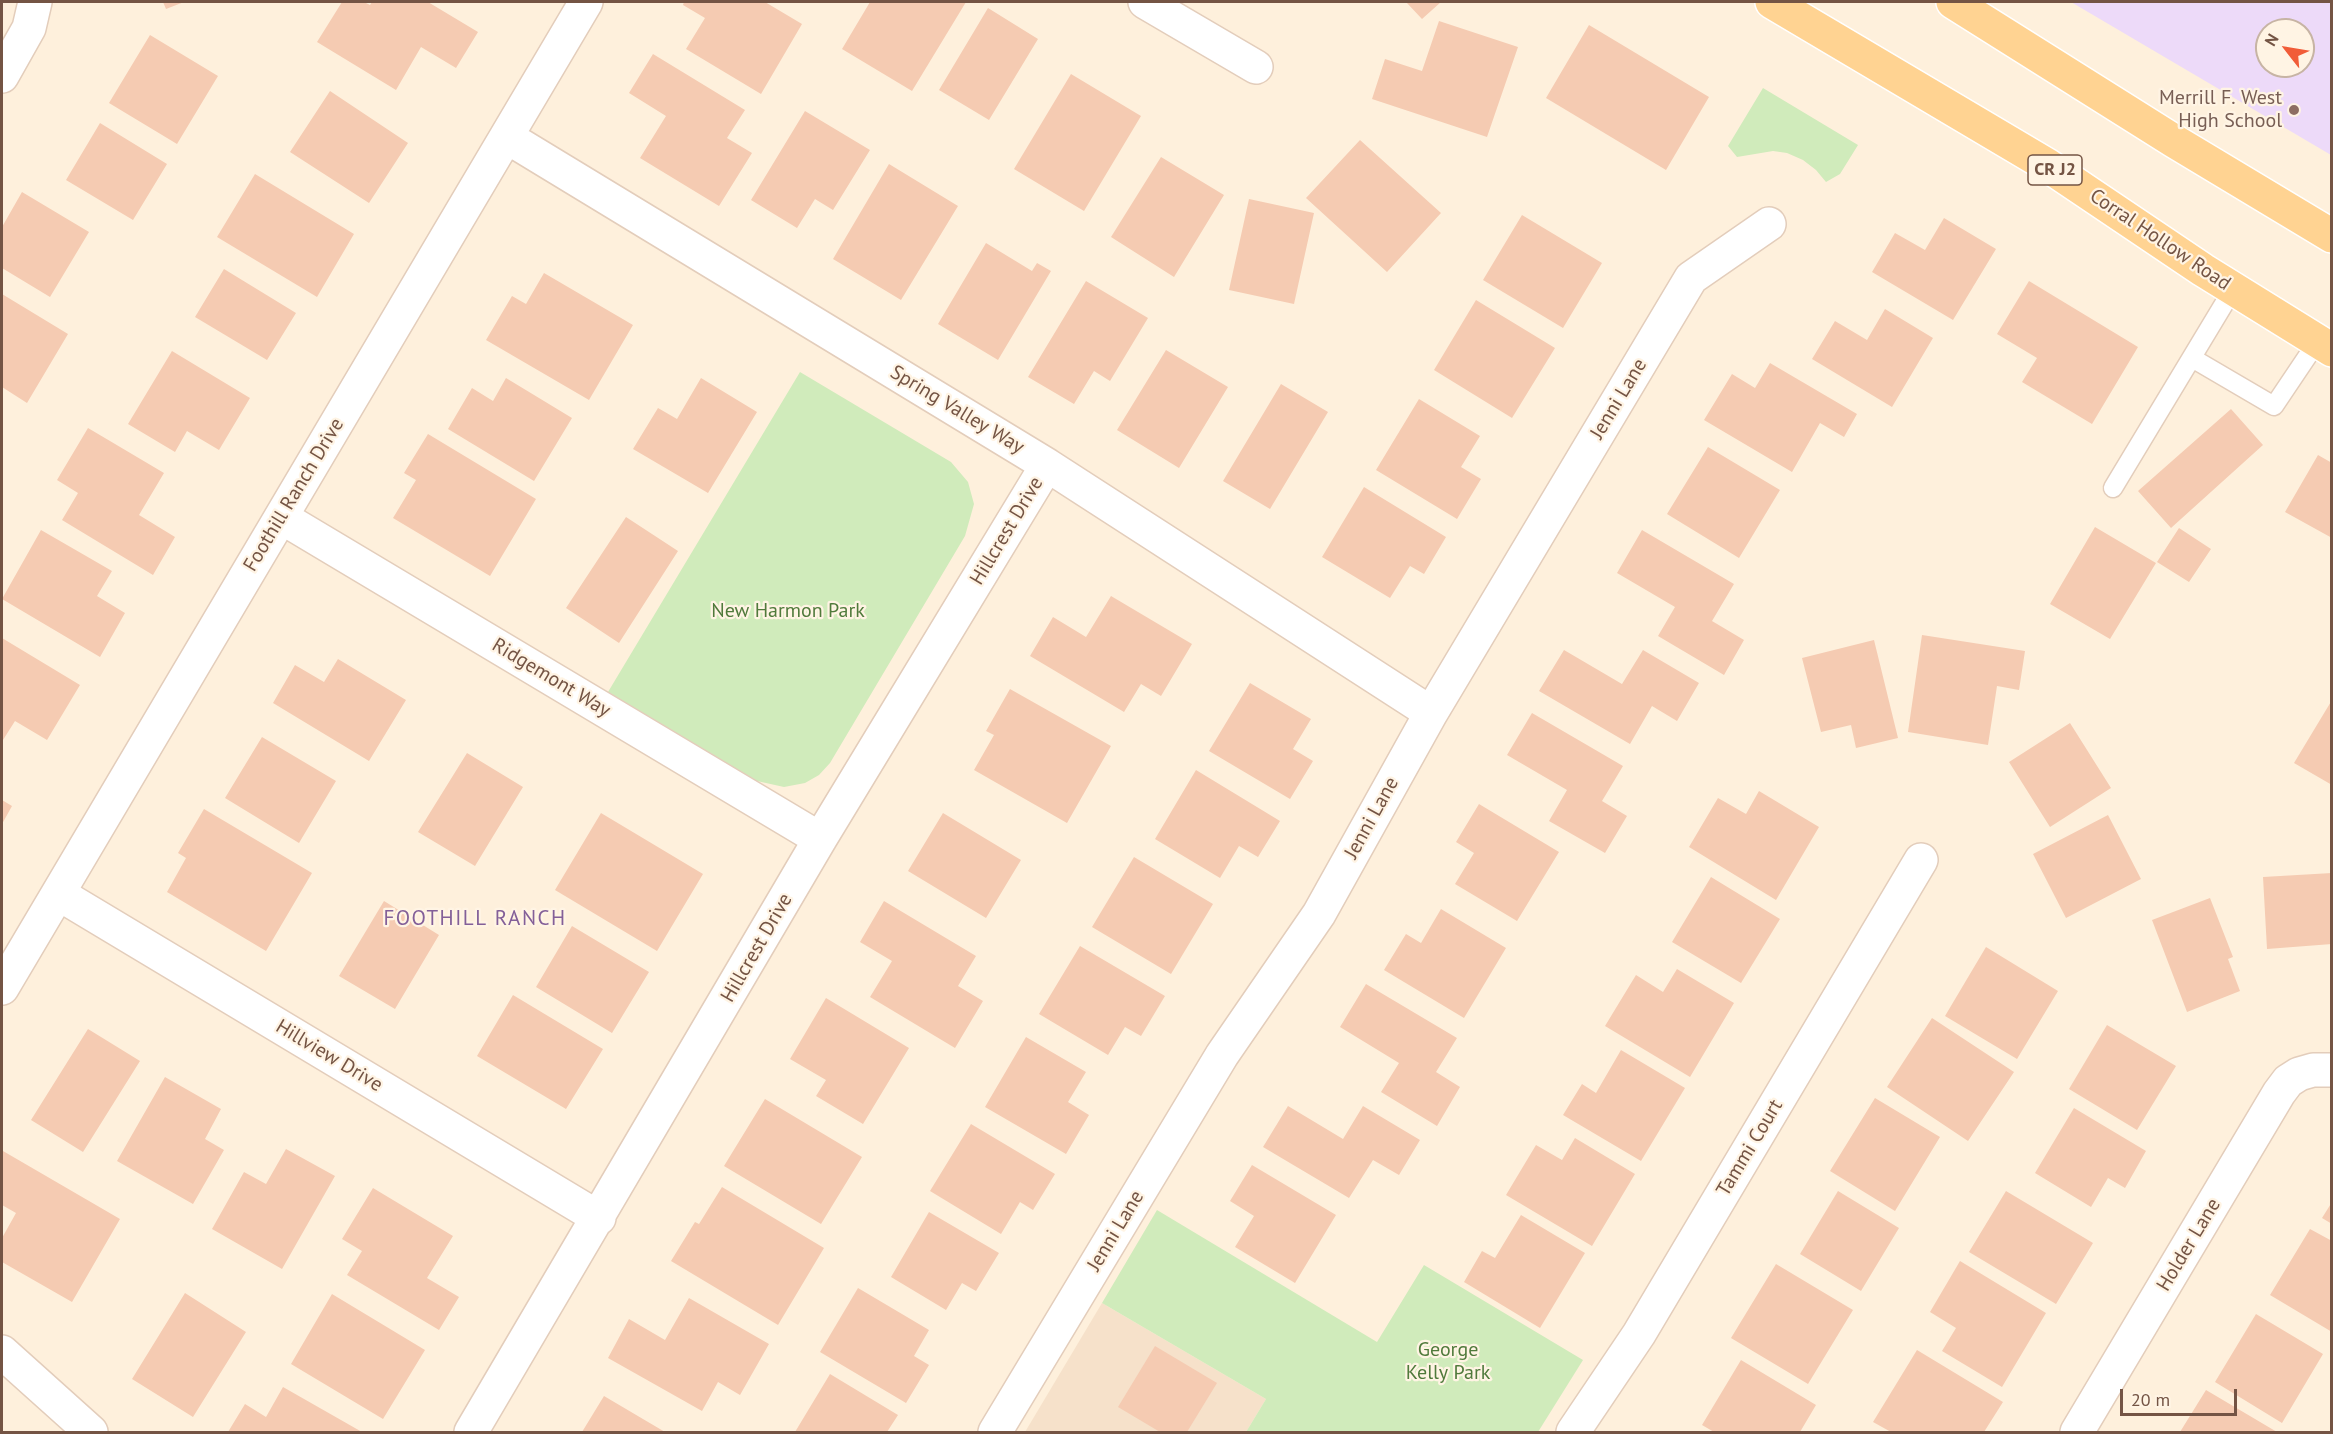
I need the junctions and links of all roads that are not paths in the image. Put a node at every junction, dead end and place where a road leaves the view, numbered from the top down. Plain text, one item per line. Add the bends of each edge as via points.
1 (35, 2) edge
2 (586, 2) edge
3 (1145, 2) edge
4 (1772, 2) edge
5 (1953, 2) edge
6 (1256, 67) dead end
7 (2, 76) edge
8 (507, 137) junction
9 (1769, 224) dead end
10 (2331, 236) edge
11 (2233, 289) junction
12 (2324, 346) edge
13 (2192, 358) junction
14 (1047, 465) junction
15 (2113, 488) dead end
16 (281, 517) junction
17 (1431, 712) junction
18 (820, 839) junction
19 (1921, 860) dead end
20 (59, 894) junction
21 (2, 988) edge
22 (2322, 1070) edge
23 (598, 1218) junction
24 (2, 1352) edge
25 (91, 1432) edge
26 (471, 1432) edge
27 (995, 1432) edge
28 (1574, 1432) edge
29 (2077, 1432) edge

1 - 7 street via 29,28
2 - 8 street, Foothill Ranch Drive
3 - 6 street
4 - 11 main road, Corral Hollow Road / CR J2 via 2047,165
5 - 10 main road
8 - 14 street, Spring Valley Way
8 - 16 street, Foothill Ranch Drive
9 - 17 street, Jenni Lane via 1691,278
11 - 12 main road, Corral Hollow Road / CR J2
11 - 13 lane
12 - 13 lane via 2274,406
13 - 15 lane
14 - 17 street, Spring Valley Way
14 - 18 street, Hillcrest Drive
16 - 18 street, Ridgemont Way
16 - 20 street, Foothill Ranch Drive
17 - 27 street, Jenni Lane via 1319,914 1222,1055
18 - 23 street, Hillcrest Drive
19 - 28 street, Tammi Court via 1639,1334
20 - 21 street, Foothill Ranch Drive
20 - 23 street, Hillview Drive
22 - 29 street, Holder Lane via 2294,1078 2279,1093
23 - 26 street, Hillcrest Drive
24 - 25 street

